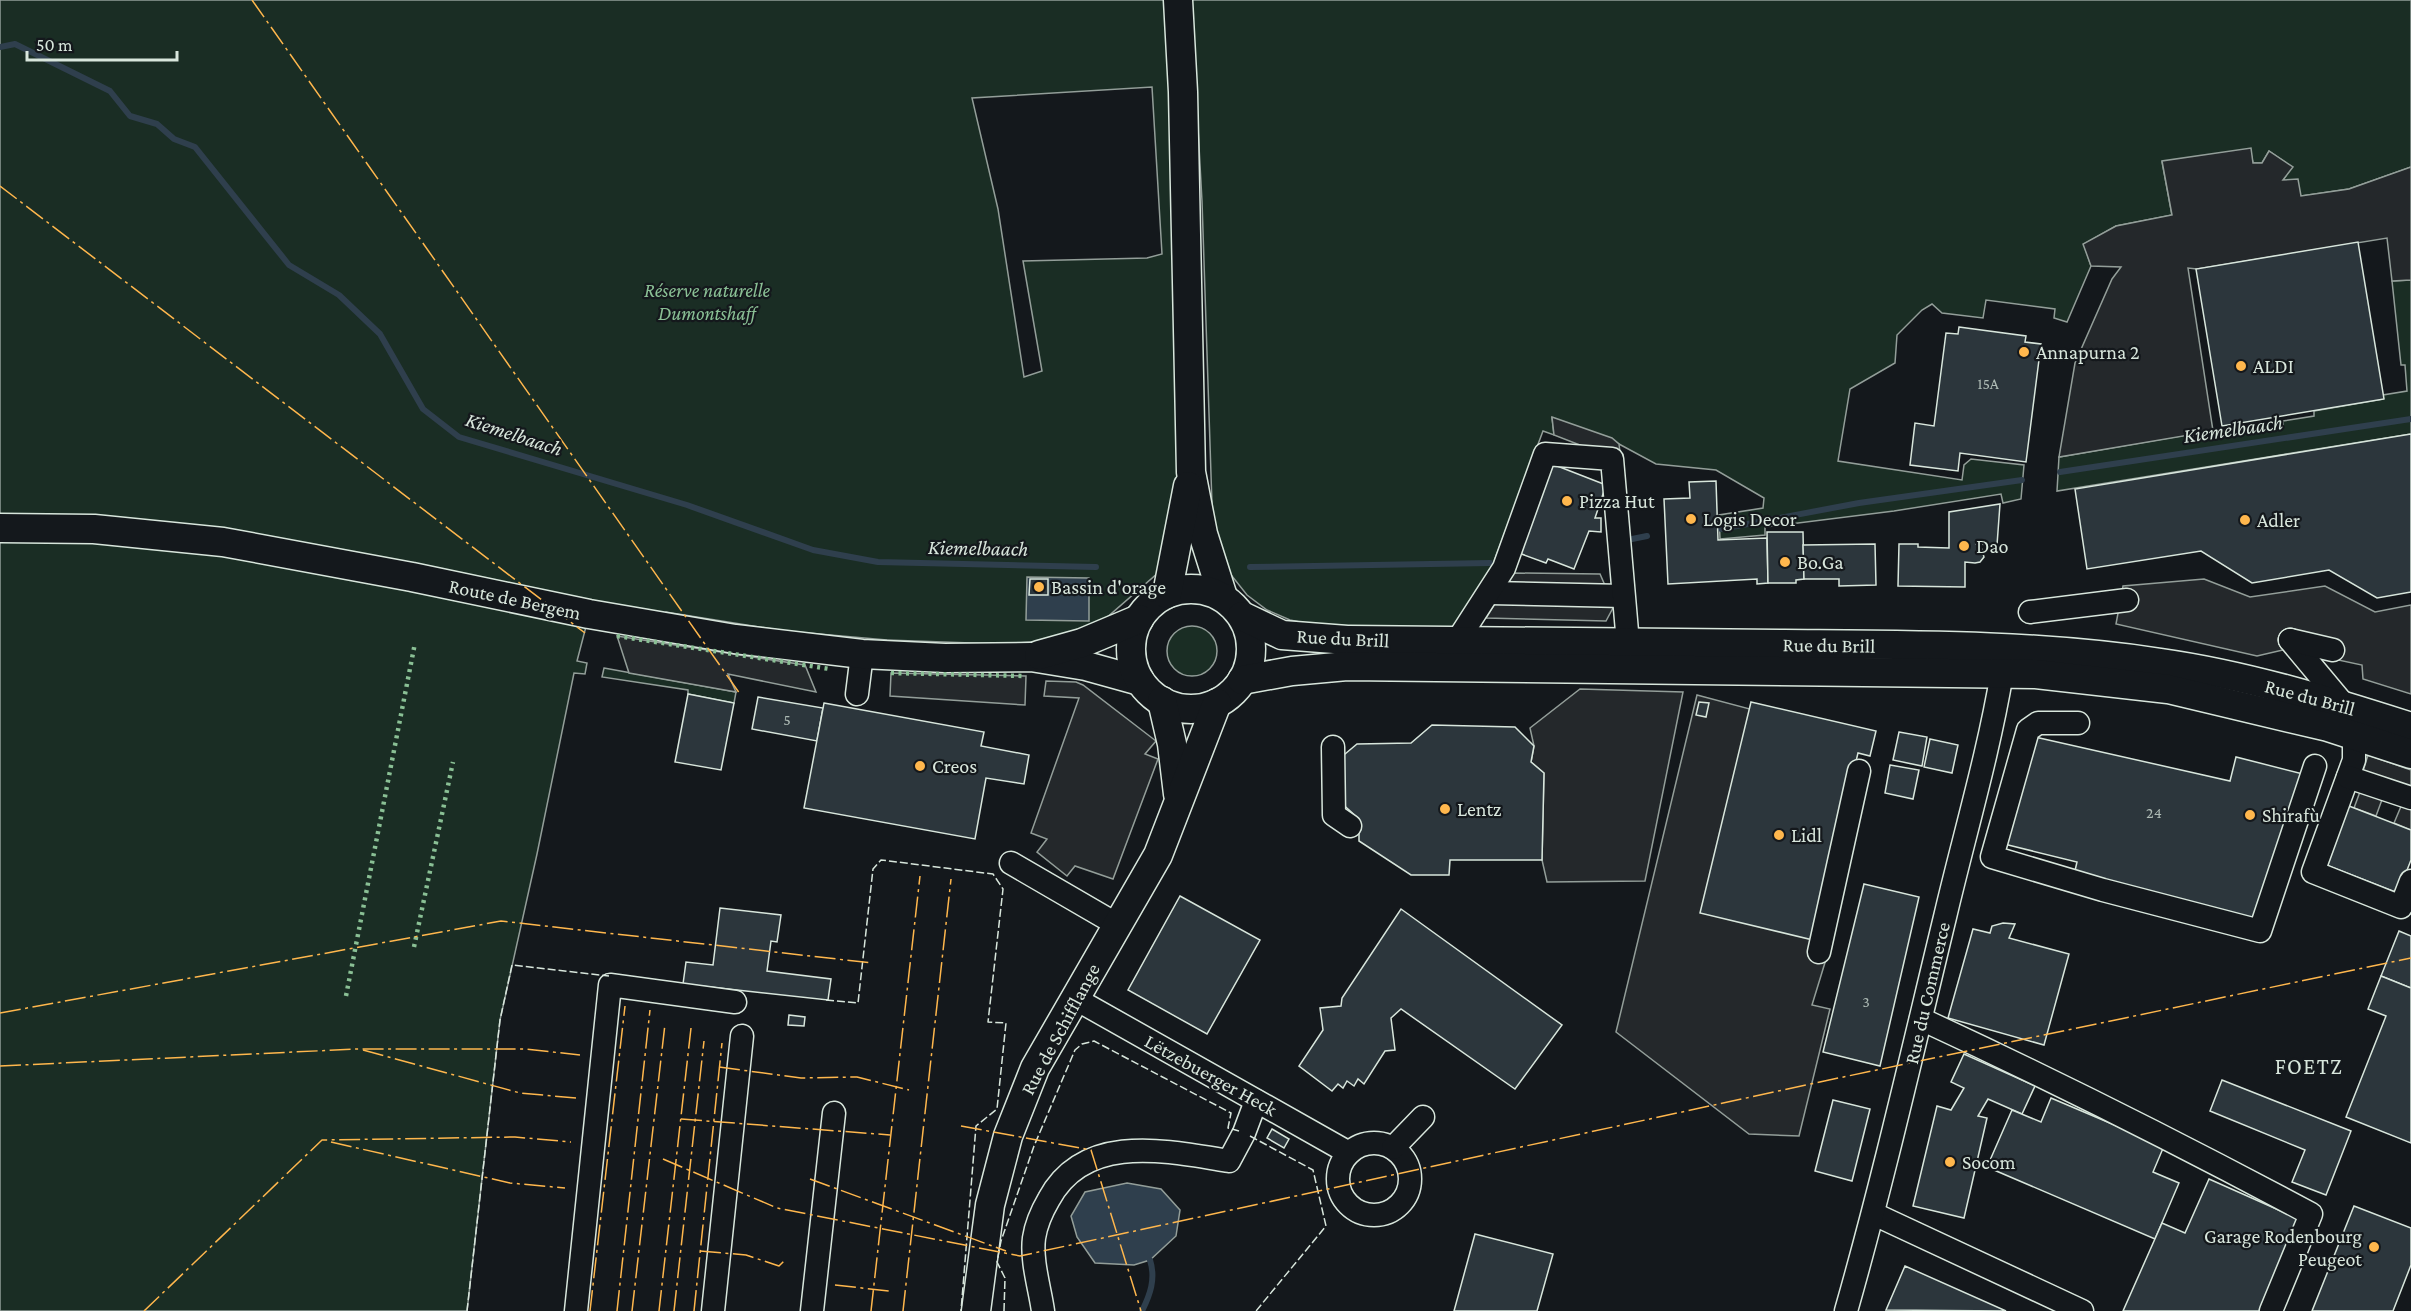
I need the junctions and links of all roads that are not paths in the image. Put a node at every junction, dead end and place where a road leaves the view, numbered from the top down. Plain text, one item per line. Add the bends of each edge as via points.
1 (1178, 0) edge
2 (1191, 472) junction
3 (0, 528) edge
4 (1490, 592) junction
5 (1167, 594) junction
6 (1623, 596) junction
7 (2127, 600) dead end
8 (1232, 606) junction
9 (2030, 612) dead end
10 (1138, 619) junction
11 (2290, 640) dead end
12 (1457, 641) junction
13 (1628, 643) junction
14 (862, 654) junction
15 (1032, 657) junction
16 (2002, 673) junction
17 (1242, 680) junction
18 (1140, 681) junction
19 (857, 694) dead end
20 (1162, 701) junction
21 (1216, 703) junction
22 (2345, 706) junction
23 (2078, 723) dead end
24 (2411, 728) edge
25 (2354, 735) junction
26 (1333, 747) dead end
27 (2411, 754) edge
28 (2315, 766) dead end
29 (1859, 771) dead end
30 (2348, 777) junction
31 (1178, 797) junction
32 (2411, 798) edge
33 (1967, 825) junction
34 (1350, 826) dead end
35 (2000, 832) junction
36 (1011, 863) dead end
37 (2411, 881) edge
38 (1116, 924) junction
39 (1819, 952) dead end
40 (1074, 998) junction
41 (735, 1002) dead end
42 (1921, 1019) junction
43 (742, 1036) dead end
44 (1256, 1101) junction
45 (834, 1113) dead end
46 (1424, 1118) dead end
47 (1393, 1148) junction
48 (1348, 1153) junction
49 (1874, 1214) junction
50 (576, 1311) edge
51 (713, 1311) edge
52 (812, 1311) edge
53 (976, 1311) edge
54 (1043, 1311) edge
55 (1846, 1311) edge
56 (2082, 1311) edge
57 (2271, 1311) edge

1 - 2 main road
2 - 5 main road
2 - 8 main road via 1203,534
3 - 14 main road, Route de Bergem via 94,529 223,542 646,625
4 - 6 street
4 - 6 street via 1504,568 1545,454 1612,459
4 - 12 street
5 - 8 main road via 1205,590
5 - 10 main road
6 - 13 street
7 - 9 street
8 - 12 main road, Rue du Brill via 1282,635
8 - 17 main road via 1249,631 1252,648
10 - 15 main road, Route de Bergem via 1082,643
10 - 18 main road via 1131,650
11 - 22 street
12 - 13 main road, Rue du Brill
13 - 22 main road, Rue du Brill via 2005,648 2087,654 2184,667
14 - 15 main road, Route de Bergem
14 - 19 street
15 - 18 main road, Route de Bergem
16 - 17 main road, Rue du Brill via 1347,666
16 - 25 main road, Rue du Brill via 2168,689
16 - 33 street, Rue du Commerce via 1993,726
17 - 21 main road via 1231,694
18 - 20 main road
20 - 21 main road via 1180,708
20 - 31 main road, Rue de Schifflange
21 - 31 main road, Rue de Schifflange
22 - 24 main road, Rue du Brill
23 - 35 street via 2038,723 2028,730
25 - 27 main road, Rue du Brill
25 - 30 street via 2354,760
26 - 34 street via 1334,815
28 - 35 street via 2260,932 1992,857
29 - 39 street
30 - 32 street
30 - 37 street via 2313,872 2401,907
31 - 38 main road, Rue de Schifflange via 1158,855
33 - 35 street
33 - 42 street, Rue du Commerce
36 - 38 street
38 - 40 main road, Rue de Schifflange
40 - 44 street, Lëtzebuerger Heck
40 - 53 main road, Rue de Schifflange via 1035,1068 1008,1136 990,1204
41 - 50 street via 610,985
42 - 49 street, Rue du Commerce
42 - 57 street via 2164,1136 2311,1214
43 - 51 street
44 - 48 street, Lëtzebuerger Heck
44 - 54 street via 1229,1161 1163,1151 1112,1152 1082,1163 1057,1184 1041,1213 1034,1239
45 - 52 street
46 - 47 street
47 - 48 street via 1370,1143
47 - 48 street via 1407,1164 1410,1185 1399,1206 1376,1215 1352,1208 1338,1188 1337,1175
49 - 55 street, Rue du Commerce
49 - 56 street

